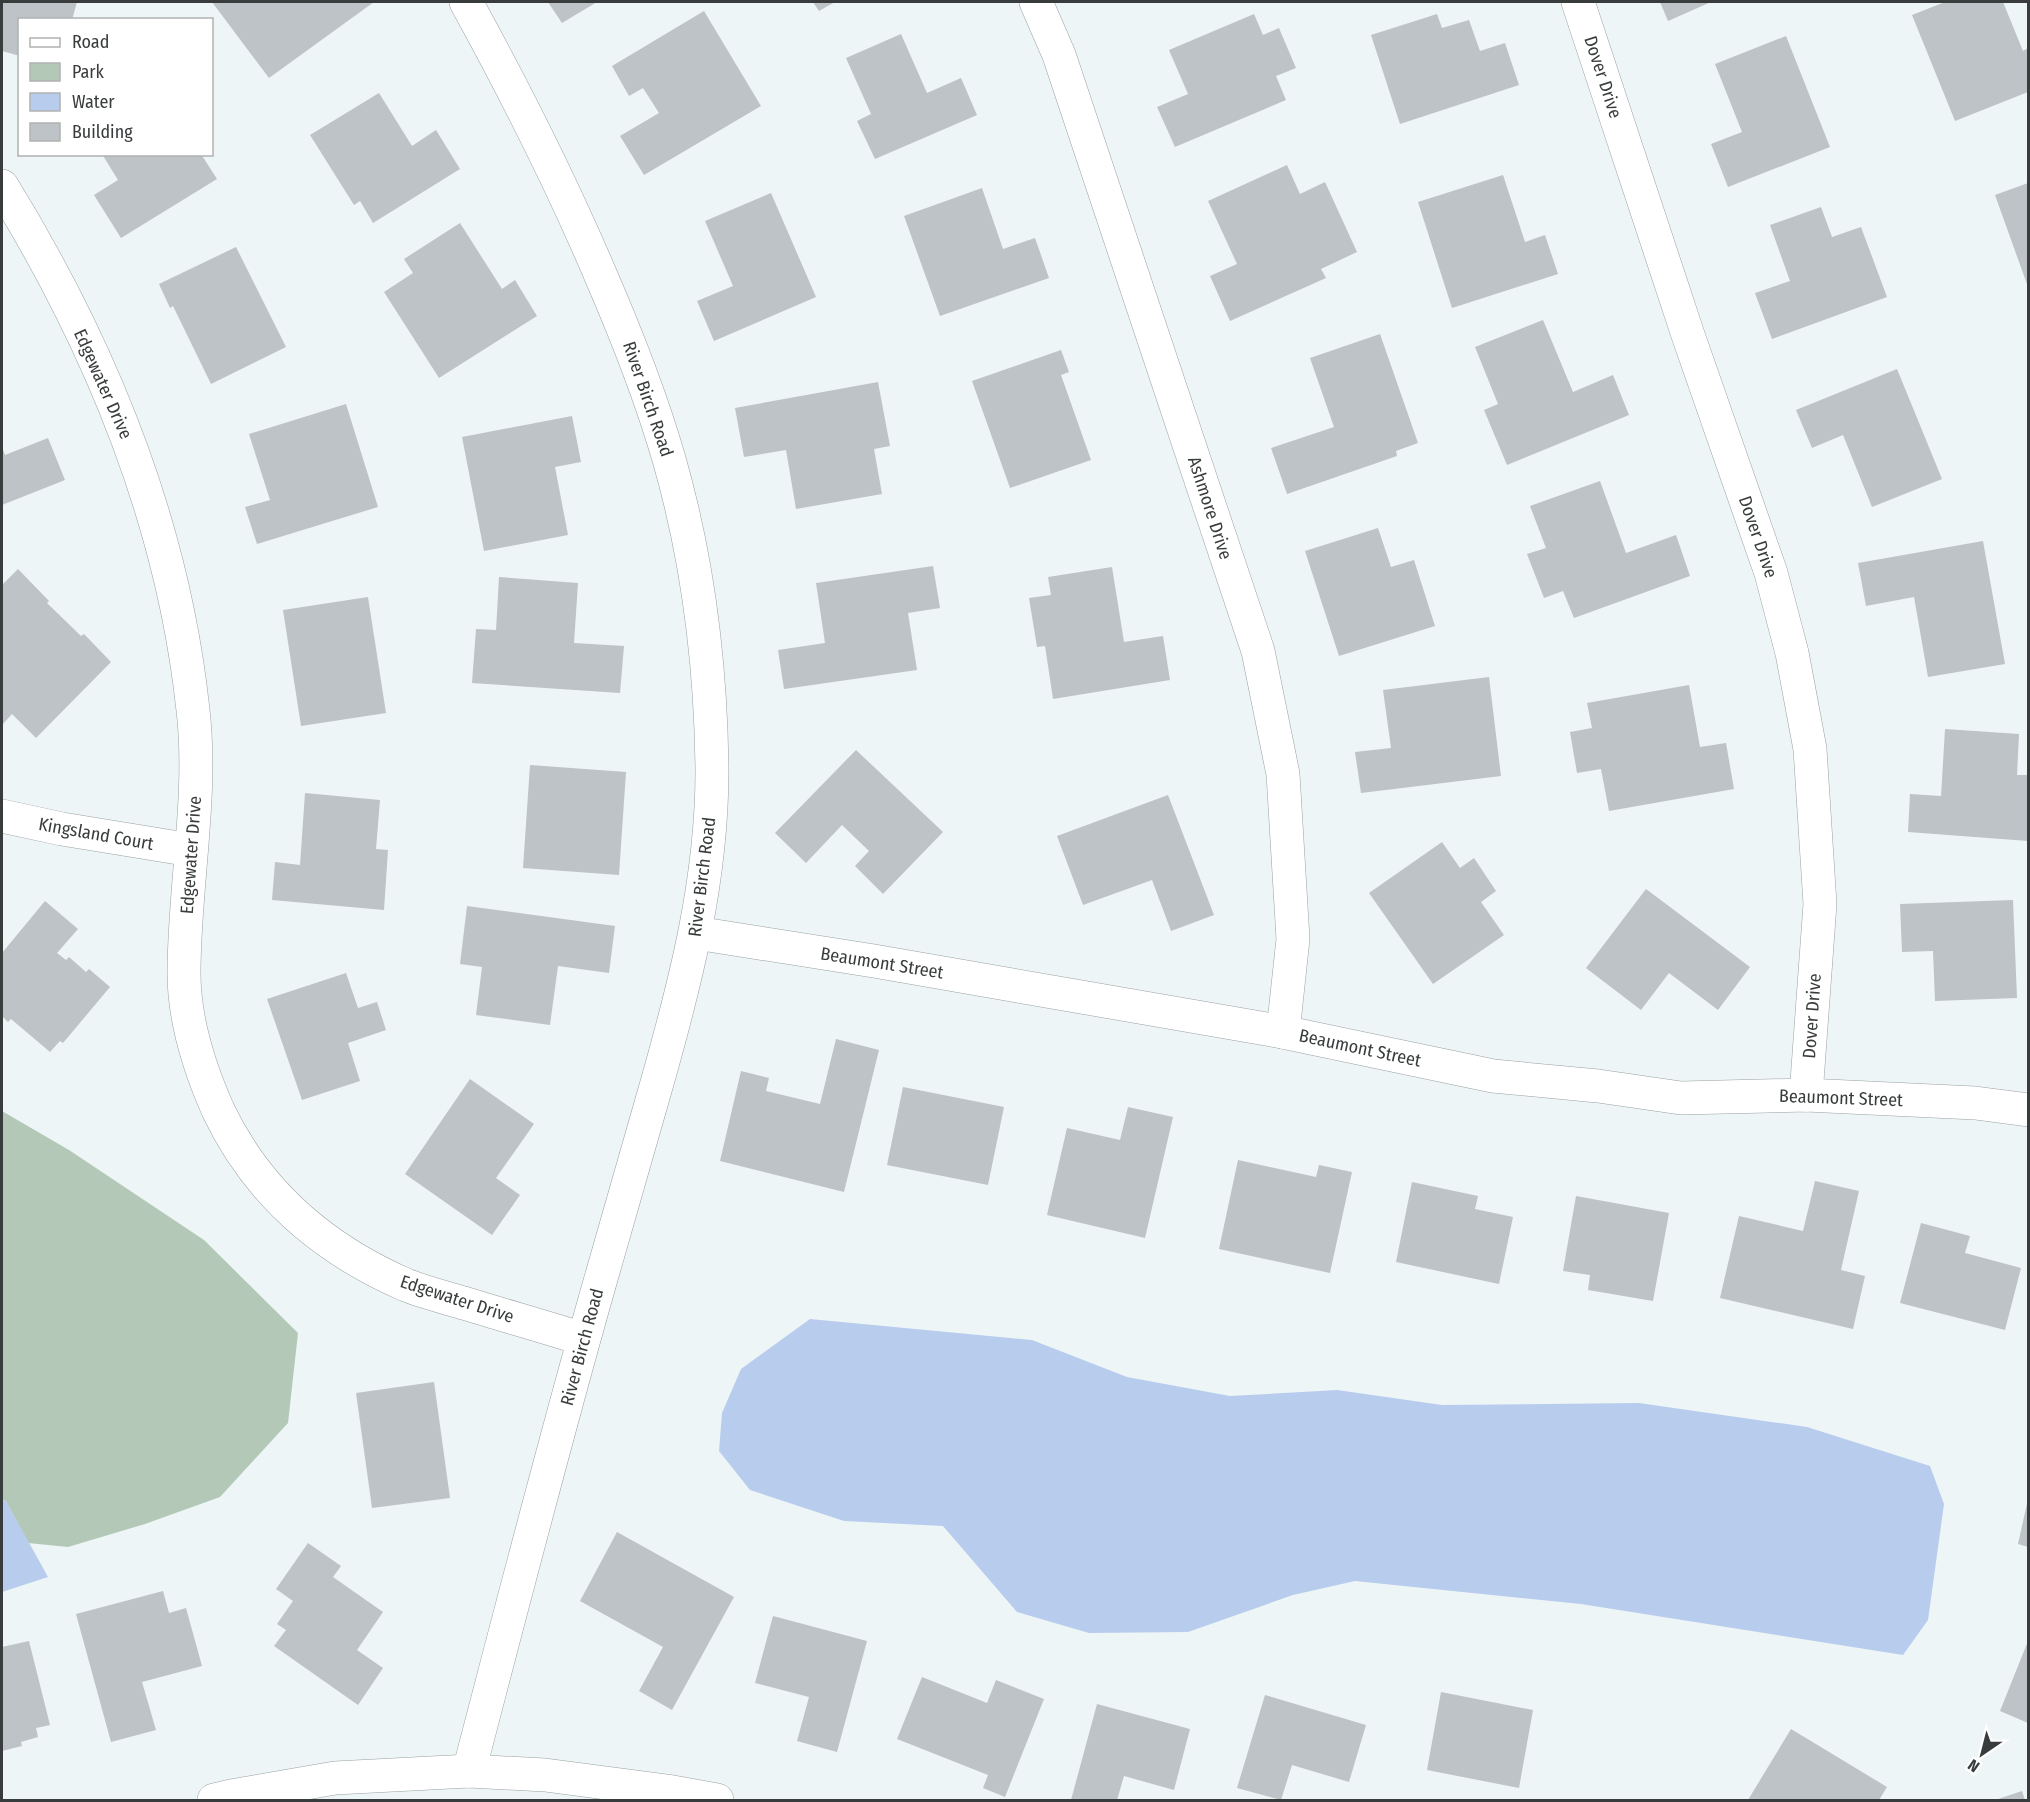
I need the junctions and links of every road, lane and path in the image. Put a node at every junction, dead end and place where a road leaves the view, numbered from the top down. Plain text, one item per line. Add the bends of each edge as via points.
1 (466, 2) edge
2 (1036, 2) edge
3 (1578, 2) edge
4 (2, 186) edge
5 (2, 816) edge
6 (191, 850) junction
7 (696, 933) junction
8 (1283, 1032) junction
9 (1806, 1095) junction
10 (2028, 1110) edge
11 (583, 1339) junction
12 (469, 1770) junction
13 (214, 1800) edge
14 (717, 1800) edge

1 - 7 street, River Birch Road via 568,199 629,342 669,459 696,578 708,674 712,773 708,853
2 - 8 street, Ashmore Drive via 1059,55 1258,651 1283,774 1293,939
3 - 9 street, Dover Drive via 1771,573 1792,653 1809,749 1820,904
4 - 6 street, Edgewater Drive via 99,367 133,450 160,536 194,712
5 - 6 street, Kingsland Court
6 - 11 street, Edgewater Drive via 184,975 190,1028 204,1078 230,1134 263,1182 305,1225 354,1260 409,1286
7 - 8 street, Beaumont Street
7 - 11 street, River Birch Road via 681,1001
8 - 9 street, Beaumont Street via 1493,1076 1681,1098
9 - 10 street, Beaumont Street via 1975,1103
11 - 12 street, River Birch Road
12 - 13 street via 335,1778
12 - 14 street via 556,1776

